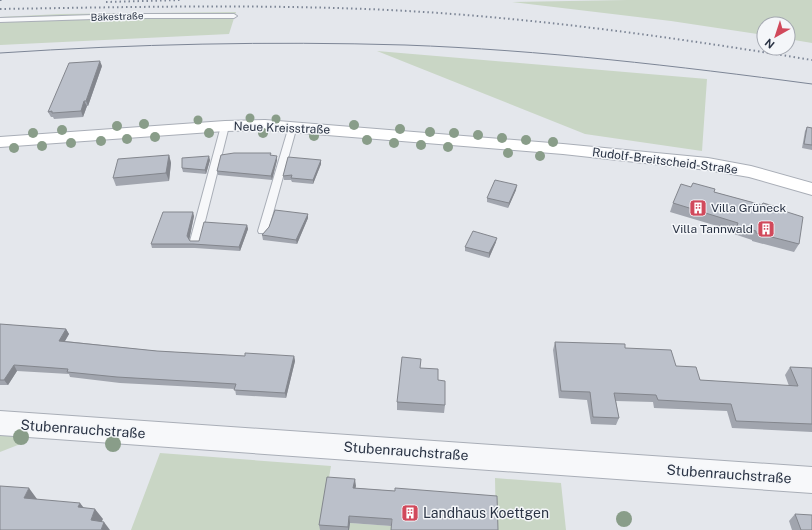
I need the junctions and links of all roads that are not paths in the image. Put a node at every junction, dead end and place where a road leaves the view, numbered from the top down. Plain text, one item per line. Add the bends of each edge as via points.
1 (234, 16) dead end
2 (0, 20) edge
3 (225, 126) junction
4 (292, 126) junction
5 (0, 142) edge
6 (563, 149) joint
7 (812, 189) edge
8 (263, 231) edge
9 (195, 241) edge
10 (0, 423) edge
11 (812, 480) edge

1 - 2 lane, Bäkestraße
3 - 4 street, Neue Kreisstraße
3 - 5 street, Neue Kreisstraße
3 - 9 lane
4 - 6 street, Neue Kreisstraße
4 - 8 lane
6 - 7 street, Rudolf-Breitscheid-Straße via 708,164 751,172
10 - 11 street, Stubenrauchstraße

